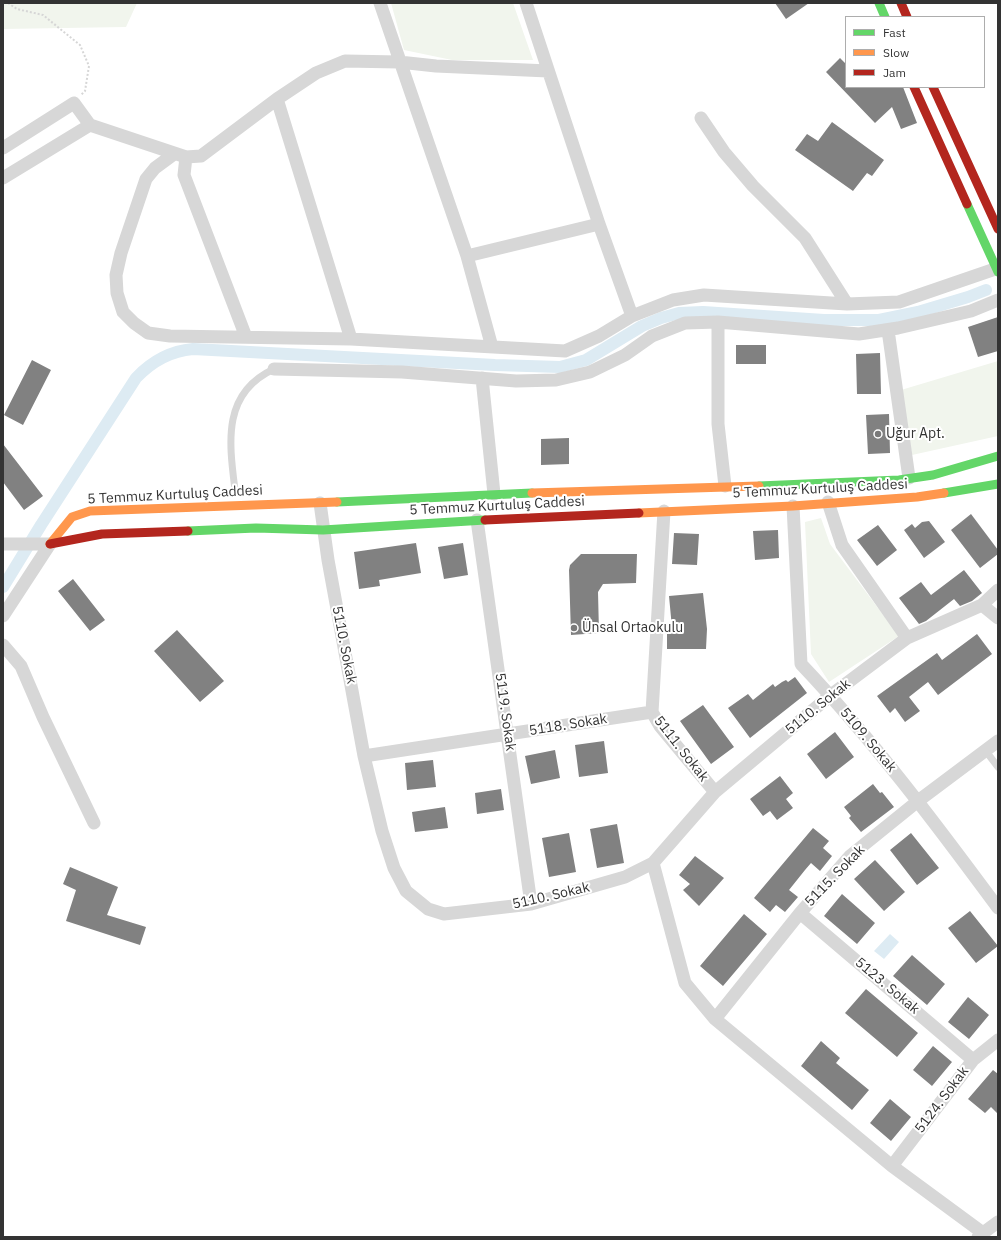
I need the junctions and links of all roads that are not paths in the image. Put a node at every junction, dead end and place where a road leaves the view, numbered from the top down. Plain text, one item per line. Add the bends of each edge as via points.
1 (380, 3) edge
2 (526, 3) edge
3 (880, 3) edge
4 (901, 3) edge
5 (885, 16) edge
6 (907, 16) edge
7 (399, 62) junction
8 (548, 71) junction
9 (914, 88) edge
10 (933, 88) edge
11 (276, 99) junction
12 (701, 118) dead end
13 (90, 125) junction
14 (3, 148) edge
15 (180, 156) junction
16 (3, 178) edge
17 (599, 224) junction
18 (998, 230) edge
19 (467, 256) junction
20 (998, 269) edge
21 (998, 300) edge
22 (847, 304) junction
23 (632, 316) junction
24 (718, 322) junction
25 (888, 330) junction
26 (246, 337) junction
27 (351, 340) junction
28 (492, 347) junction
29 (274, 369) joint
30 (482, 378) junction
31 (998, 456) edge
32 (908, 478) junction
33 (998, 484) edge
34 (725, 486) junction
35 (235, 490) dead end
36 (554, 492) junction
37 (494, 494) junction
38 (828, 502) junction
39 (320, 503) junction
40 (793, 506) junction
41 (553, 510) junction
42 (664, 512) junction
43 (478, 520) junction
44 (323, 530) junction
45 (7, 544) edge
46 (50, 544) junction
47 (998, 590) edge
48 (982, 605) junction
49 (3, 616) edge
50 (998, 618) edge
51 (907, 638) junction
52 (3, 645) edge
53 (831, 696) junction
54 (652, 712) junction
55 (509, 734) junction
56 (998, 741) edge
57 (986, 750) junction
58 (364, 756) junction
59 (998, 767) edge
60 (715, 792) junction
61 (918, 801) junction
62 (94, 823) dead end
63 (653, 863) junction
64 (531, 904) junction
65 (998, 908) edge
66 (800, 913) junction
67 (715, 1019) junction
68 (998, 1040) edge
69 (973, 1060) junction
70 (892, 1166) junction
71 (987, 1231) edge

1 - 7 street
2 - 8 street
3 - 5 main road
4 - 6 main road
7 - 8 street
7 - 11 street via 345,61 316,73
7 - 19 street
8 - 17 street
9 - 20 main road
10 - 18 main road
11 - 15 street via 206,153 194,158
11 - 27 street
12 - 22 street via 724,152 753,186 805,238
13 - 14 street via 74,103
13 - 15 street
13 - 16 street
15 - 26 street via 184,175
15 - 26 street via 155,168 146,179 116,275 117,293 123,312 148,332 170,336
17 - 19 street
17 - 23 street
19 - 28 street
20 - 22 street via 899,302
21 - 25 street via 970,311
22 - 23 street via 704,296 673,300
23 - 28 street via 599,336 565,351
24 - 25 street via 858,334
24 - 30 street via 685,323 665,330 625,355 590,372 556,380 516,381
24 - 34 street via 718,424
25 - 32 street
26 - 27 street
27 - 28 street
29 - 30 street via 402,372
29 - 35 lane via 248,387 234,416 230,441
30 - 37 street
31 - 32 main road, 5 Temmuz Kurtuluş Caddesi via 933,475
32 - 34 main road, 5 Temmuz Kurtuluş Caddesi via 849,483
33 - 38 main road, 5 Temmuz Kurtuluş Caddesi via 917,497
34 - 36 main road, 5 Temmuz Kurtuluş Caddesi
36 - 37 main road, 5 Temmuz Kurtuluş Caddesi
36 - 41 main road
37 - 39 main road, 5 Temmuz Kurtuluş Caddesi
38 - 40 main road, 5 Temmuz Kurtuluş Caddesi
38 - 51 street via 842,545
39 - 44 street, 5110. Sokak
39 - 46 main road, 5 Temmuz Kurtuluş Caddesi via 90,511 72,517
40 - 42 main road, 5 Temmuz Kurtuluş Caddesi
40 - 53 street, 5109. Sokak via 801,664
41 - 42 main road, 5 Temmuz Kurtuluş Caddesi
41 - 43 main road, 5 Temmuz Kurtuluş Caddesi
42 - 54 street, 5111. Sokak
43 - 44 main road, 5 Temmuz Kurtuluş Caddesi
43 - 55 street, 5119. Sokak
44 - 46 main road, 5 Temmuz Kurtuluş Caddesi via 256,528 102,534
44 - 58 street, 5110. Sokak
45 - 46 street
46 - 49 street
47 - 48 street, 5110. Sokak
48 - 50 street
48 - 51 street, 5110. Sokak
51 - 53 street, 5110. Sokak
52 - 62 street via 21,666
53 - 60 street, 5110. Sokak
53 - 61 street, 5109. Sokak
54 - 55 street, 5118. Sokak
54 - 60 street, 5111. Sokak via 660,726
55 - 58 street, 5118. Sokak
55 - 64 street, 5119. Sokak
56 - 57 street, 5115. Sokak
57 - 59 lane
57 - 61 street, 5115. Sokak
58 - 64 street, 5110. Sokak via 391,861 406,891 428,908 444,914
60 - 63 street, 5110. Sokak
61 - 65 street, 5109. Sokak
61 - 66 street, 5115. Sokak via 850,856
63 - 64 street, 5110. Sokak via 625,878
63 - 67 street via 685,983
66 - 67 street, 5115. Sokak
66 - 69 street, 5123. Sokak
67 - 70 street
68 - 69 street, 5124. Sokak
69 - 70 street, 5124. Sokak
70 - 71 street

